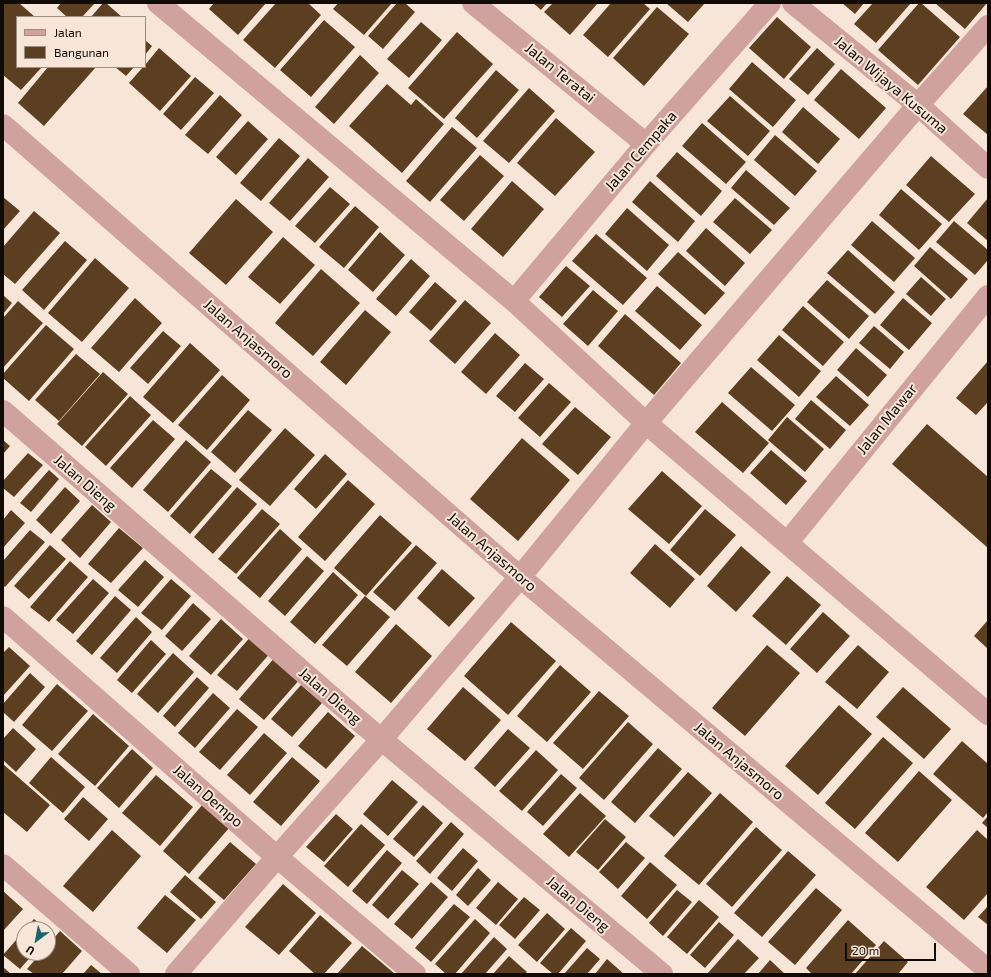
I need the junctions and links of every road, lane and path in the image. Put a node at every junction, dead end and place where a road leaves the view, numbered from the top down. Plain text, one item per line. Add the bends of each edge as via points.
1 (158, 3) edge
2 (473, 3) edge
3 (770, 3) edge
4 (793, 3) edge
5 (988, 26) edge
6 (918, 105) junction
7 (3, 125) edge
8 (646, 144) junction
9 (988, 168) edge
10 (988, 296) edge
11 (514, 302) junction
12 (3, 411) edge
13 (646, 423) junction
14 (786, 543) junction
15 (520, 577) junction
16 (3, 616) edge
17 (988, 714) edge
18 (381, 740) junction
19 (277, 857) junction
20 (3, 864) edge
21 (988, 970) edge
22 (129, 974) edge
23 (176, 974) edge
24 (415, 974) edge
25 (662, 974) edge

1 - 11 street
2 - 8 street, Jalan Teratai
3 - 8 street, Jalan Cempaka
4 - 6 street, Jalan Wijaya Kusuma
5 - 6 street
6 - 9 street, Jalan Wijaya Kusuma
6 - 13 street
7 - 15 street, Jalan Anjasmoro
8 - 11 street, Jalan Cempaka
10 - 14 street, Jalan Mawar
11 - 13 street
12 - 18 street, Jalan Dieng
13 - 14 street
13 - 15 street
14 - 17 street
15 - 18 street
15 - 21 street, Jalan Anjasmoro
16 - 19 street, Jalan Dempo
18 - 19 street
18 - 25 street, Jalan Dieng
19 - 23 street
19 - 24 street, Jalan Dempo
20 - 22 street

